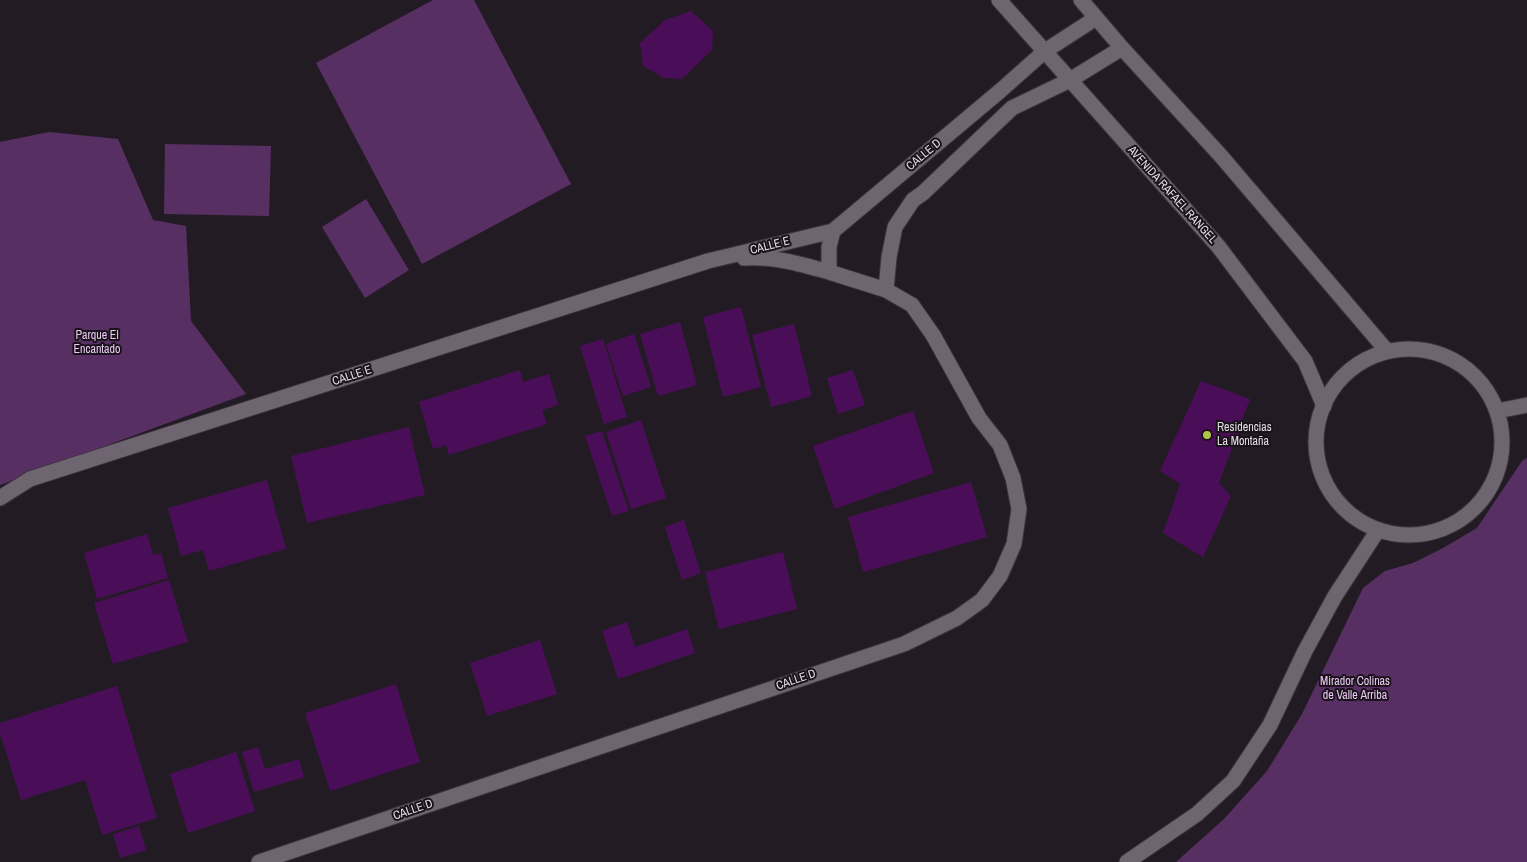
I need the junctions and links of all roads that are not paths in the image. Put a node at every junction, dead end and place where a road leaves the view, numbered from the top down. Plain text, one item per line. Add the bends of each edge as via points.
1 (1000, 0) edge
2 (1081, 0) edge
3 (1096, 18) junction
4 (1122, 48) junction
5 (1046, 51) junction
6 (1070, 80) junction
7 (833, 231) junction
8 (708, 261) junction
9 (829, 272) junction
10 (886, 290) junction
11 (1387, 351) junction
12 (1527, 405) edge
13 (1324, 406) junction
14 (1497, 411) junction
15 (0, 498) edge
16 (1378, 530) junction
17 (260, 862) edge
18 (1127, 862) edge

1 - 5 street, AVENIDA RAFAEL RANGEL
2 - 3 street
3 - 4 street
3 - 5 street, CALLE D
4 - 6 street
4 - 11 street via 1222,156
5 - 6 street, AVENIDA RAFAEL RANGEL
5 - 7 street, CALLE D
6 - 10 street via 1012,108 913,200 895,228
6 - 13 street, AVENIDA RAFAEL RANGEL via 1218,246 1305,361
7 - 8 street, CALLE E
7 - 9 street
8 - 9 street, CALLE E via 756,257 786,260
8 - 15 street, CALLE E via 30,479
9 - 10 street, CALLE D
10 - 17 street, CALLE D via 912,305 933,335 979,418 1000,445 1014,478 1019,509 1014,544 1000,576 982,600 957,618 904,644
11 - 13 street via 1361,362 1339,381
11 - 14 street via 1410,349 1432,352 1453,360 1472,373 1487,390
12 - 14 street
13 - 16 street via 1316,436 1319,466 1331,493 1352,516
14 - 16 street via 1502,433 1500,460 1492,485 1476,506 1456,523 1431,533 1404,536
16 - 18 street via 1335,596 1270,725 1234,781 1197,814

